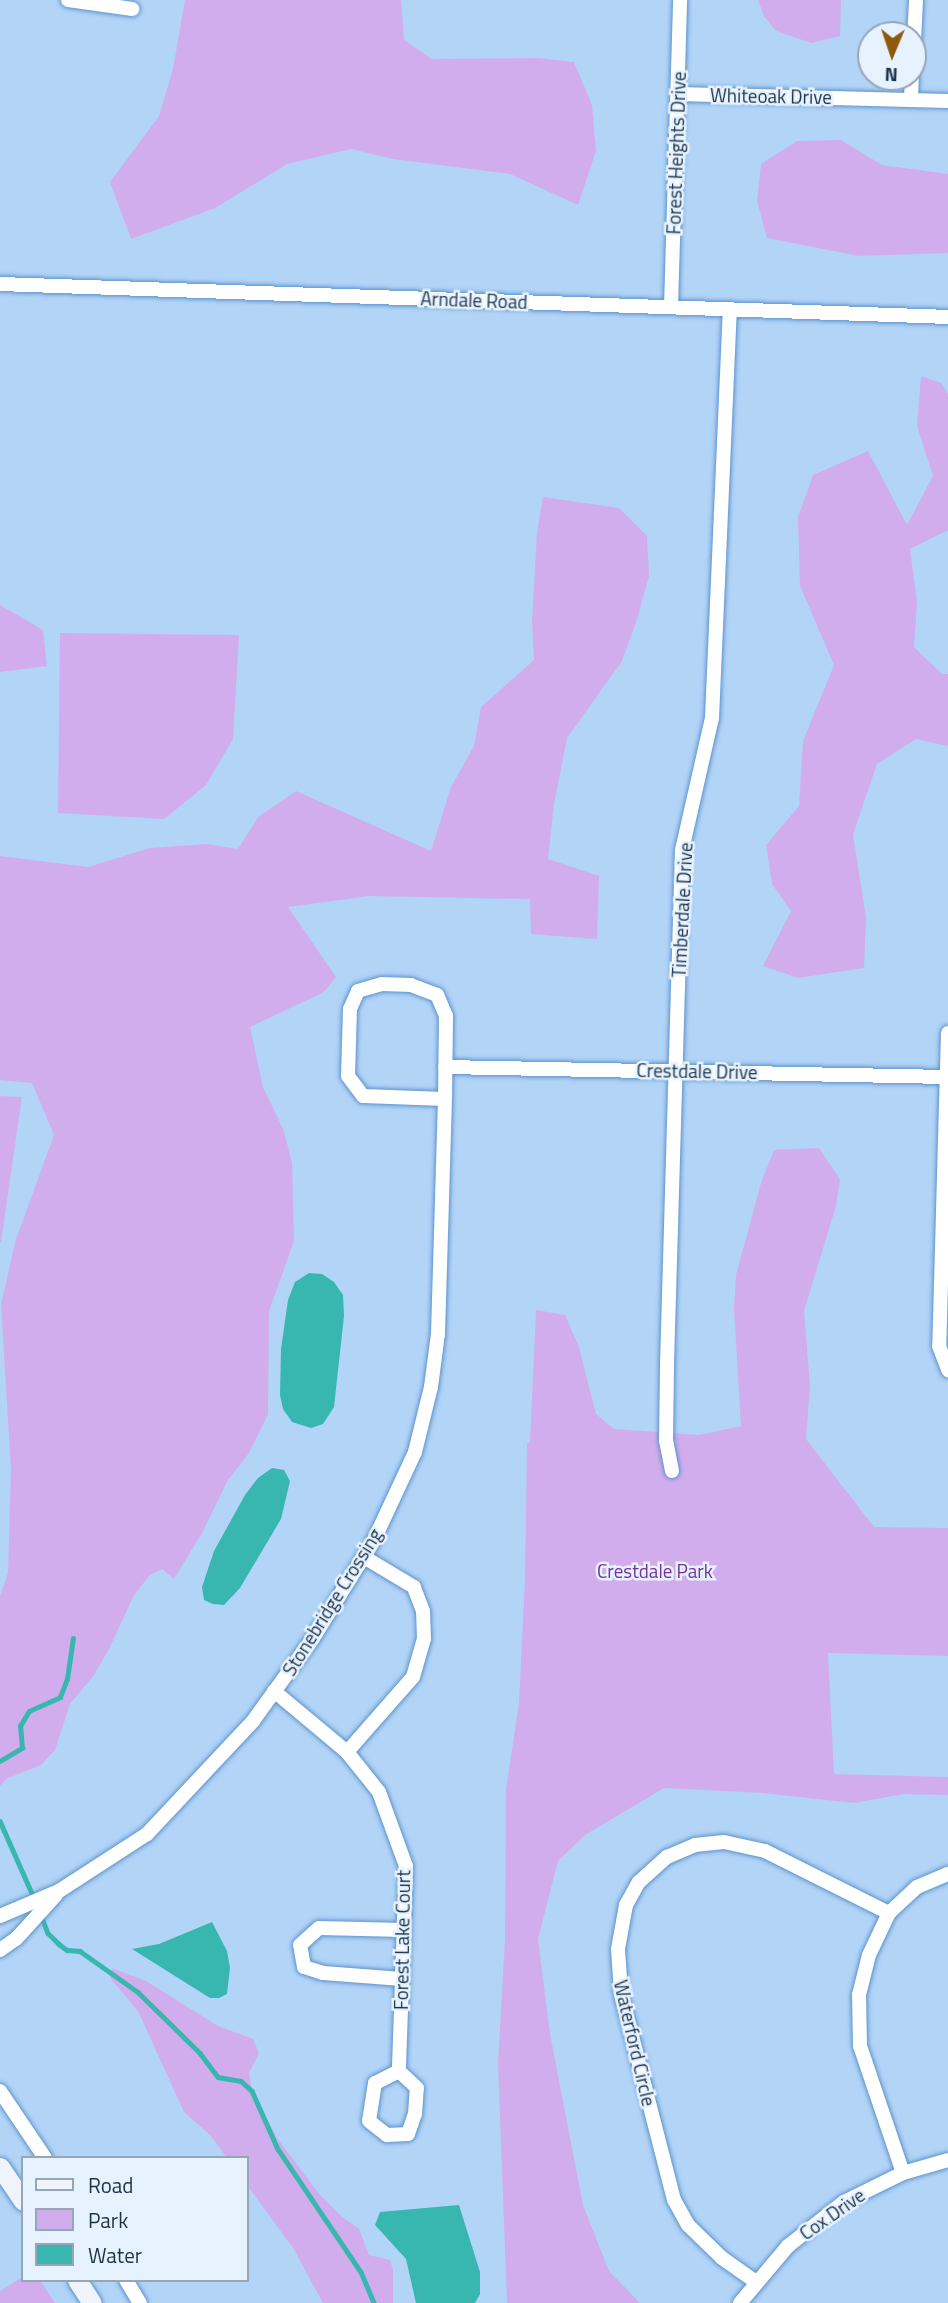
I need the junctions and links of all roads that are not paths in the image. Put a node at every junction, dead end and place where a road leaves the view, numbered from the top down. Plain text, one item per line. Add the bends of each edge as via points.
1 (68, 0) edge
2 (680, 0) edge
3 (916, 0) edge
4 (132, 9) dead end
5 (915, 21) edge
6 (911, 91) edge
7 (678, 94) junction
8 (911, 100) junction
9 (948, 102) edge
10 (0, 284) edge
11 (671, 307) junction
12 (730, 309) junction
13 (948, 317) edge
14 (948, 1033) edge
15 (445, 1067) junction
16 (676, 1071) junction
17 (947, 1077) edge
18 (445, 1099) junction
19 (948, 1370) edge
20 (672, 1471) dead end
21 (364, 1557) junction
22 (274, 1692) junction
23 (347, 1752) junction
24 (948, 1874) edge
25 (46, 1901) junction
26 (889, 1913) junction
27 (0, 1916) edge
28 (404, 1930) junction
29 (0, 1950) edge
30 (402, 1979) junction
31 (399, 2071) junction
32 (0, 2091) edge
33 (44, 2156) edge
34 (948, 2160) edge
35 (0, 2167) edge
36 (903, 2173) junction
37 (21, 2198) edge
38 (78, 2282) edge
39 (127, 2282) edge
40 (755, 2282) junction
41 (92, 2303) edge
42 (140, 2303) edge
43 (740, 2303) edge

1 - 4 street
2 - 7 street, Forest Heights Drive
3 - 5 street
6 - 8 street
7 - 8 street, Whiteoak Drive
7 - 11 street, Forest Heights Drive
8 - 9 street, Whiteoak Drive
10 - 11 street, Arndale Road
11 - 12 street, Arndale Road
12 - 13 street, Arndale Road
12 - 16 street, Timberdale Drive via 712,718 682,850
14 - 17 street
15 - 16 street, Crestdale Drive
15 - 18 street, Stonebridge Crossing
15 - 18 street, Stonebridge Crossing via 446,1016 437,995 411,985 382,984 358,991 351,1009 348,1076 363,1096
16 - 17 street, Crestdale Drive
16 - 20 street, Timberdale Drive via 666,1440
17 - 19 street via 939,1346
18 - 21 street, Stonebridge Crossing via 438,1334 431,1387 415,1452
21 - 22 street, Stonebridge Crossing
21 - 23 street via 414,1587 423,1611 424,1639 413,1677
22 - 23 street, Forest Lake Court
22 - 25 street, Stonebridge Crossing via 253,1721 147,1834
23 - 28 street, Forest Lake Court via 379,1792 406,1866
24 - 26 street via 917,1887
25 - 27 street, Stonebridge Crossing
25 - 29 street, Stonebridge Crossing via 33,1921
26 - 36 street via 862,1973 858,2029 869,2076
26 - 40 street, Waterford Circle via 765,1851 724,1842 695,1845 667,1857 639,1882 625,1905 618,1949 621,1993 674,2200 688,2225
28 - 30 street, Forest Lake Court
28 - 30 street via 319,1928 300,1945 304,1967 323,1973
30 - 31 street, Forest Lake Court
31 - 31 street via 375,2083 369,2121 387,2135 408,2134 415,2114 416,2088
32 - 33 street
34 - 36 street, Cox Drive
35 - 37 main road
36 - 40 street, Cox Drive via 814,2222
38 - 41 main road
39 - 42 street
40 - 43 street, Cox Drive

